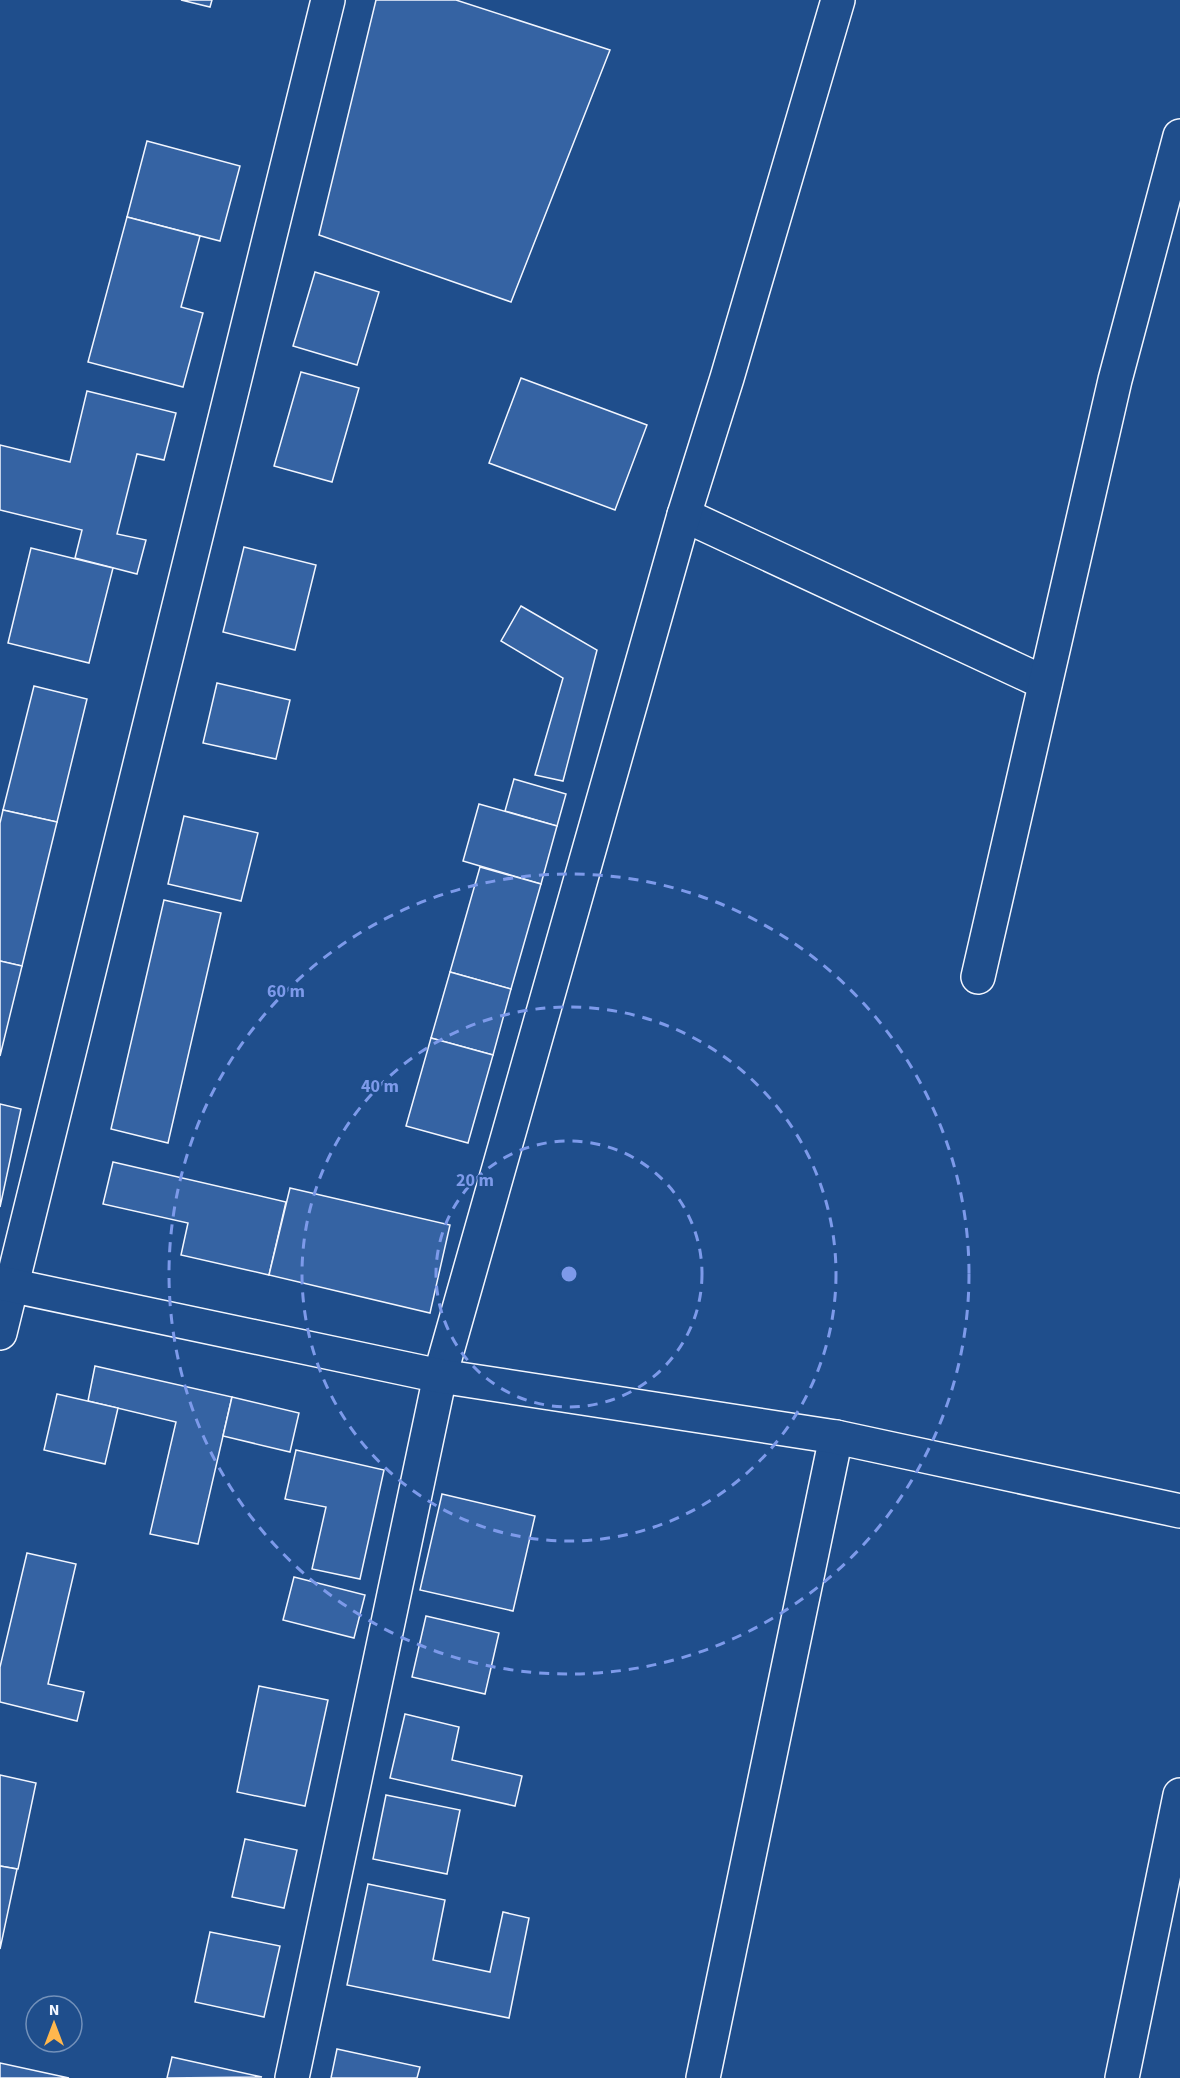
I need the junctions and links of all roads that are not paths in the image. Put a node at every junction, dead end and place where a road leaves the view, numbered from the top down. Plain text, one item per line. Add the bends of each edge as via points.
1 (328, 0) edge
2 (838, 0) edge
3 (1180, 136) edge
4 (684, 515) junction
5 (1045, 683) junction
6 (978, 977) dead end
7 (5, 1284) edge
8 (0, 1333) edge
9 (440, 1376) junction
10 (836, 1437) junction
11 (1180, 1511) edge
12 (1180, 1795) edge
13 (292, 2078) edge
14 (703, 2078) edge
15 (1122, 2078) edge

1 - 7 street
2 - 4 street
3 - 5 street via 1114,380
4 - 5 street
4 - 9 street
5 - 6 street
7 - 8 street
7 - 9 street
9 - 10 street
9 - 13 street
10 - 11 street
10 - 14 street
12 - 15 street

